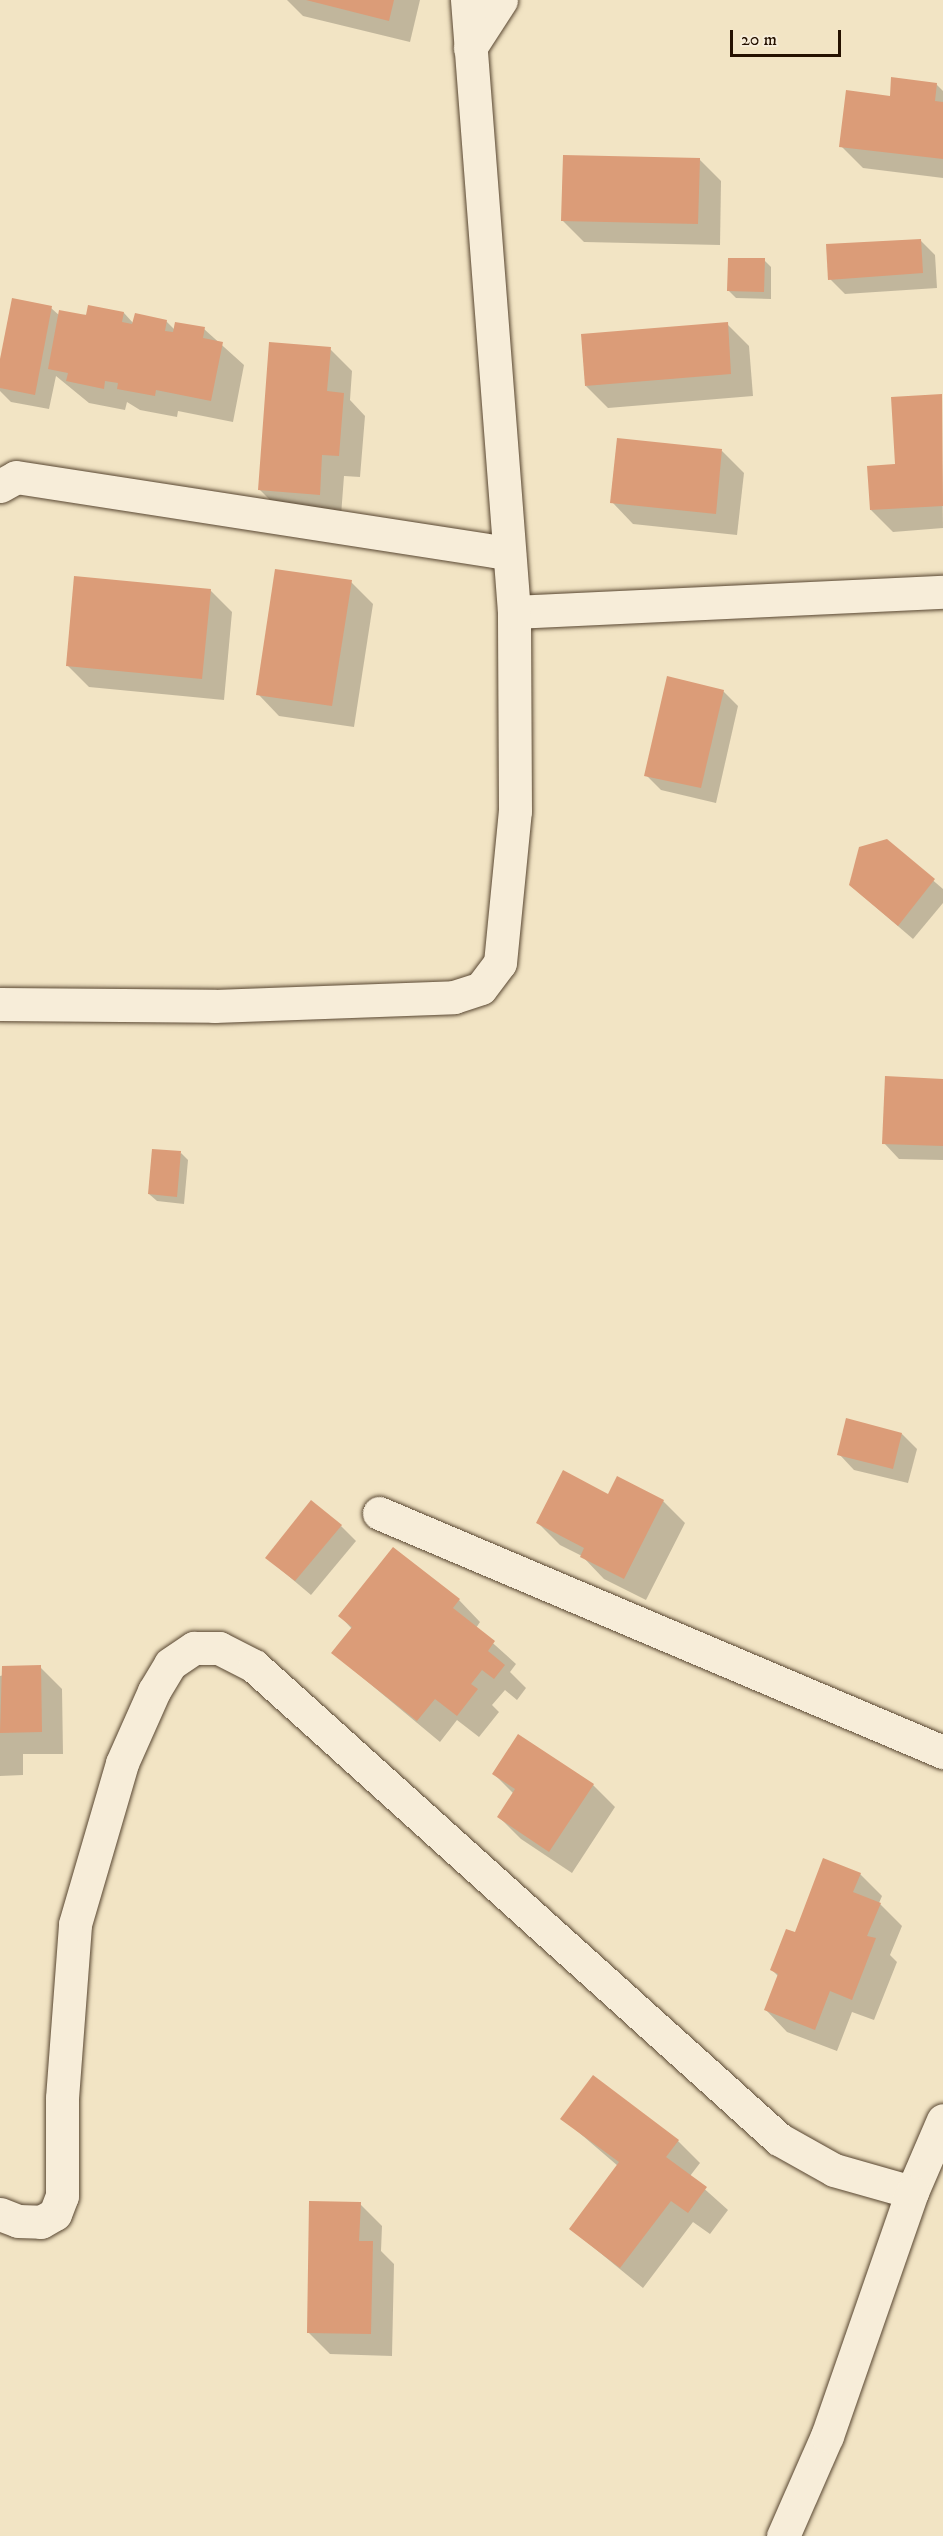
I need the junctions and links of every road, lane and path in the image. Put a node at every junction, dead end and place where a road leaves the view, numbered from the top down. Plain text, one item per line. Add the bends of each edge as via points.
1 (467, 0) edge
2 (501, 0) edge
3 (470, 48) junction
4 (0, 486) edge
5 (509, 553) junction
6 (943, 592) edge
7 (514, 612) junction
8 (0, 1004) edge
9 (379, 1513) dead end
10 (943, 1752) edge
11 (943, 2120) edge
12 (912, 2192) junction
13 (0, 2214) edge
14 (783, 2536) edge

1 - 3 street
2 - 3 street
3 - 5 street
4 - 5 street via 16,477
5 - 7 street
6 - 7 street
7 - 8 street via 514,811 500,963 481,987 453,997 213,1006
9 - 10 street
11 - 12 street
12 - 13 street via 834,2170 779,2139 255,1666 219,1648 194,1648 170,1664 122,1763 75,1924 62,2098 62,2196 55,2214 40,2222 18,2221
12 - 14 street via 827,2436

